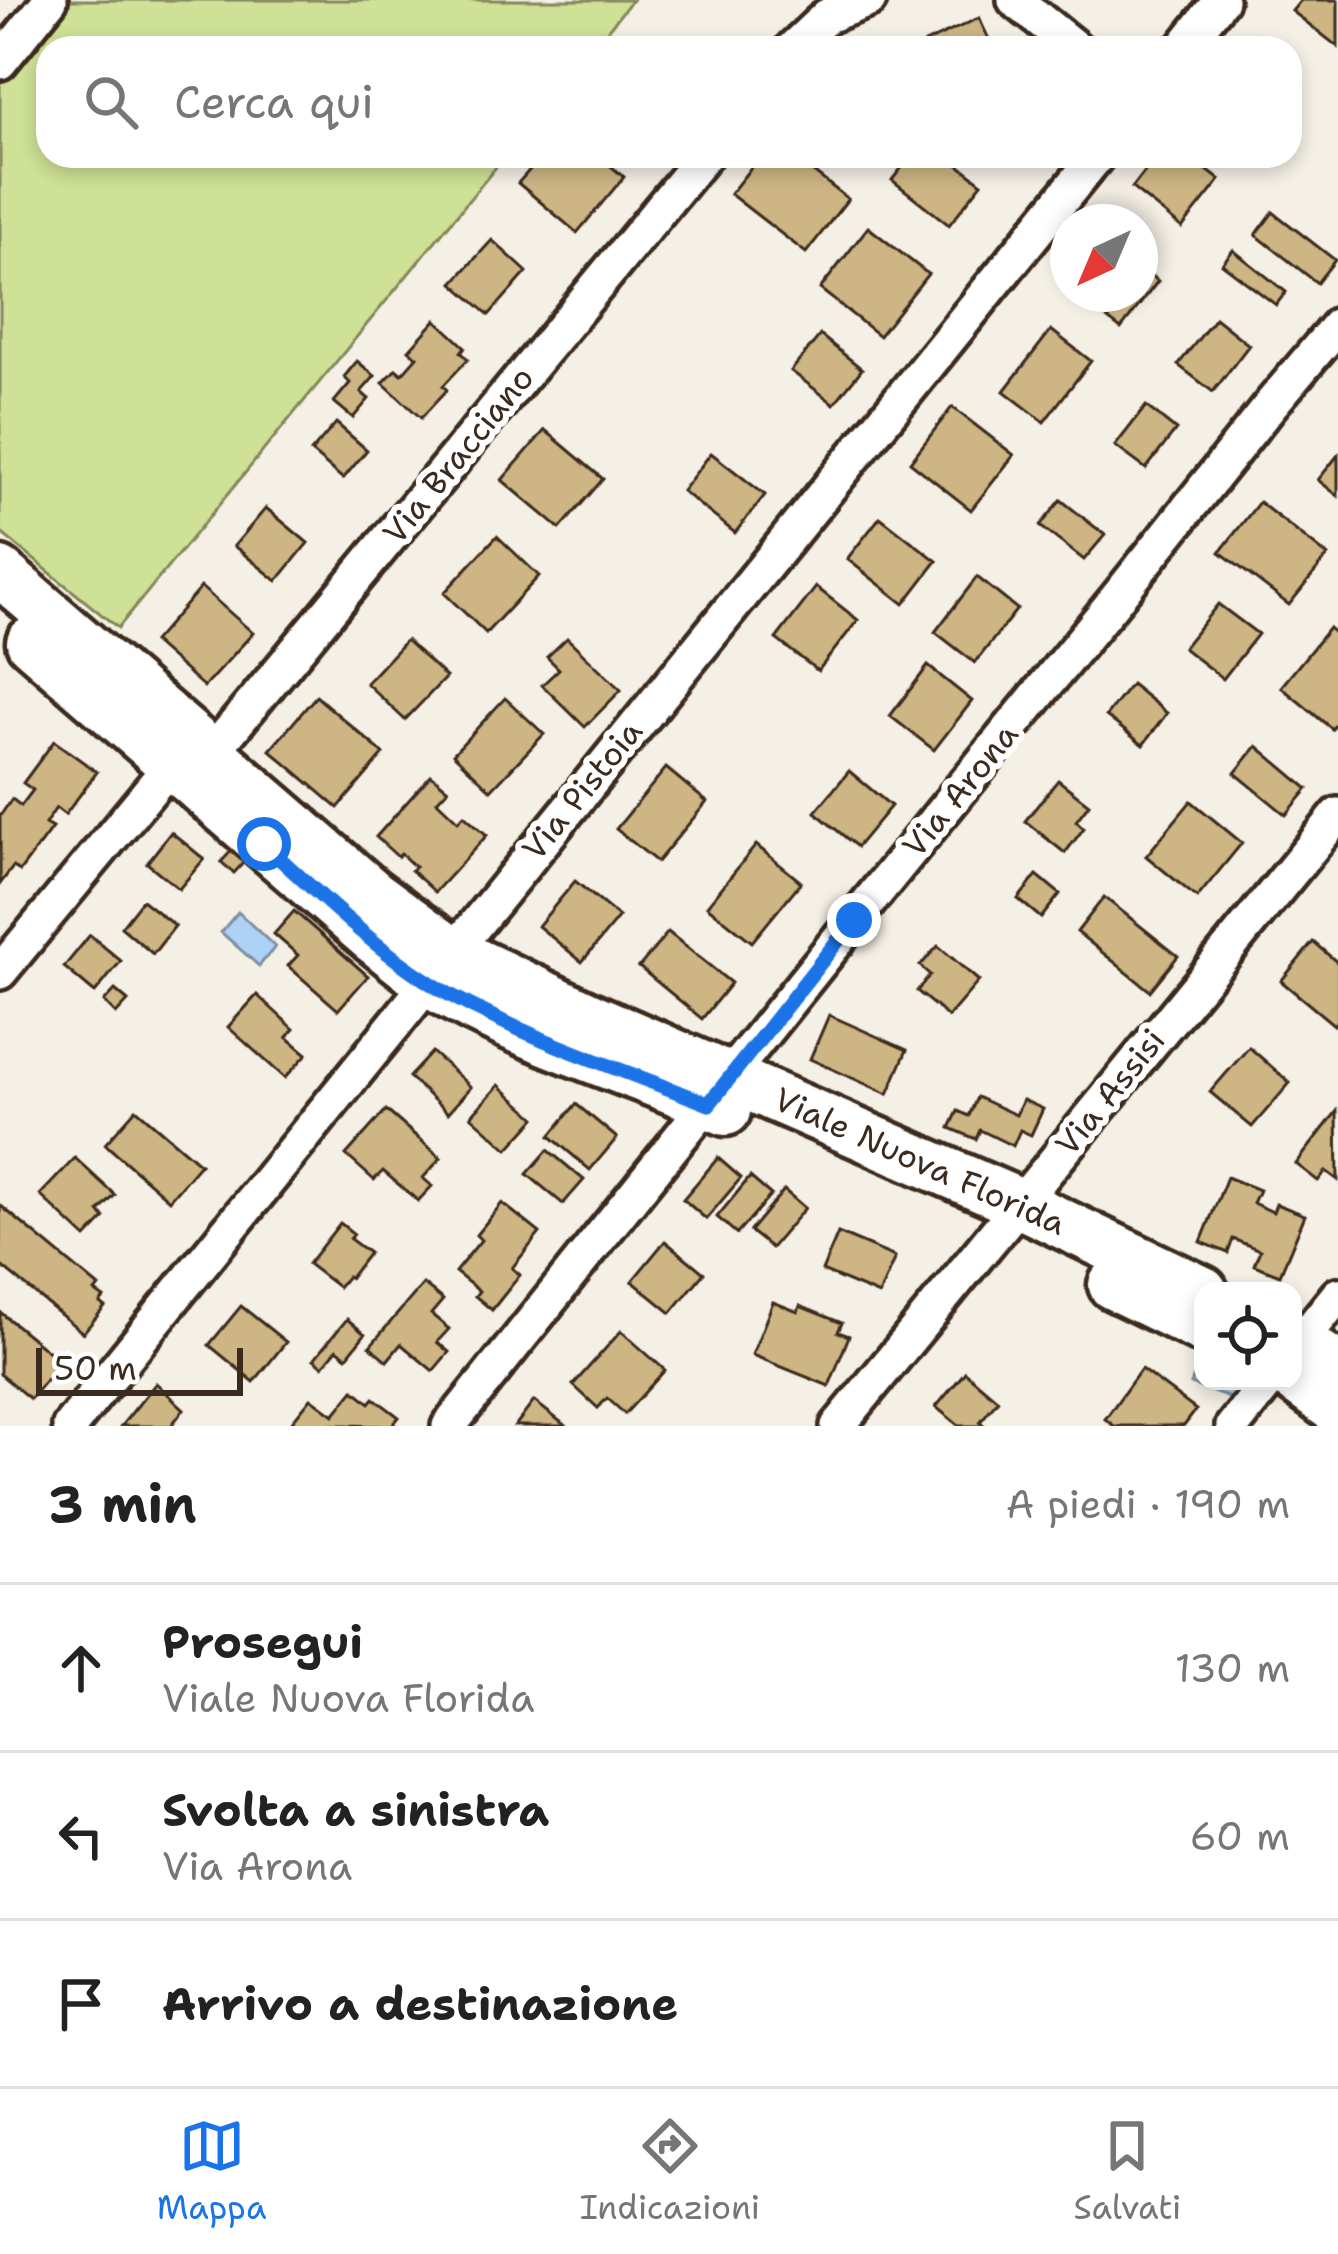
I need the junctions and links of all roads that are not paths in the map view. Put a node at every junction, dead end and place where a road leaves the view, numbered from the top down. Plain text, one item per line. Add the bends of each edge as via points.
1 (50, 0) edge
2 (868, 0) edge
3 (1015, 0) edge
4 (1221, 0) edge
5 (805, 36) edge
6 (1060, 36) edge
7 (1192, 36) edge
8 (0, 62) edge
9 (694, 168) edge
10 (1087, 168) edge
11 (1338, 326) edge
12 (0, 572) edge
13 (20, 618) edge
14 (191, 759) junction
15 (1338, 815) edge
16 (439, 966) junction
17 (0, 972) edge
18 (719, 1090) junction
19 (1010, 1216) junction
20 (1194, 1288) edge
21 (1338, 1295) edge
22 (1194, 1324) edge
23 (1304, 1355) edge
24 (1262, 1390) edge
25 (1338, 1411) edge
26 (70, 1426) edge
27 (449, 1426) edge
28 (838, 1426) edge
29 (1233, 1426) edge

1 - 8 street
2 - 5 street via 826,16
3 - 6 street
4 - 7 street
9 - 14 street, Via Bracciano
10 - 16 street, Via Pistoia
11 - 18 street, Via Arona
12 - 13 street, Viale Nuova Florida
13 - 14 street, Viale Nuova Florida
14 - 16 street, Viale Nuova Florida via 386,905
14 - 17 street, Via Bracciano
15 - 19 street, Via Assisi
16 - 18 street, Viale Nuova Florida via 536,993
16 - 26 street, Via Pistoia
18 - 19 street, Viale Nuova Florida
18 - 27 street, Via Arona
19 - 20 street, Viale Nuova Florida
19 - 22 street, Viale Nuova Florida
19 - 28 street, Via Assisi
21 - 23 street
23 - 25 street
24 - 29 street

